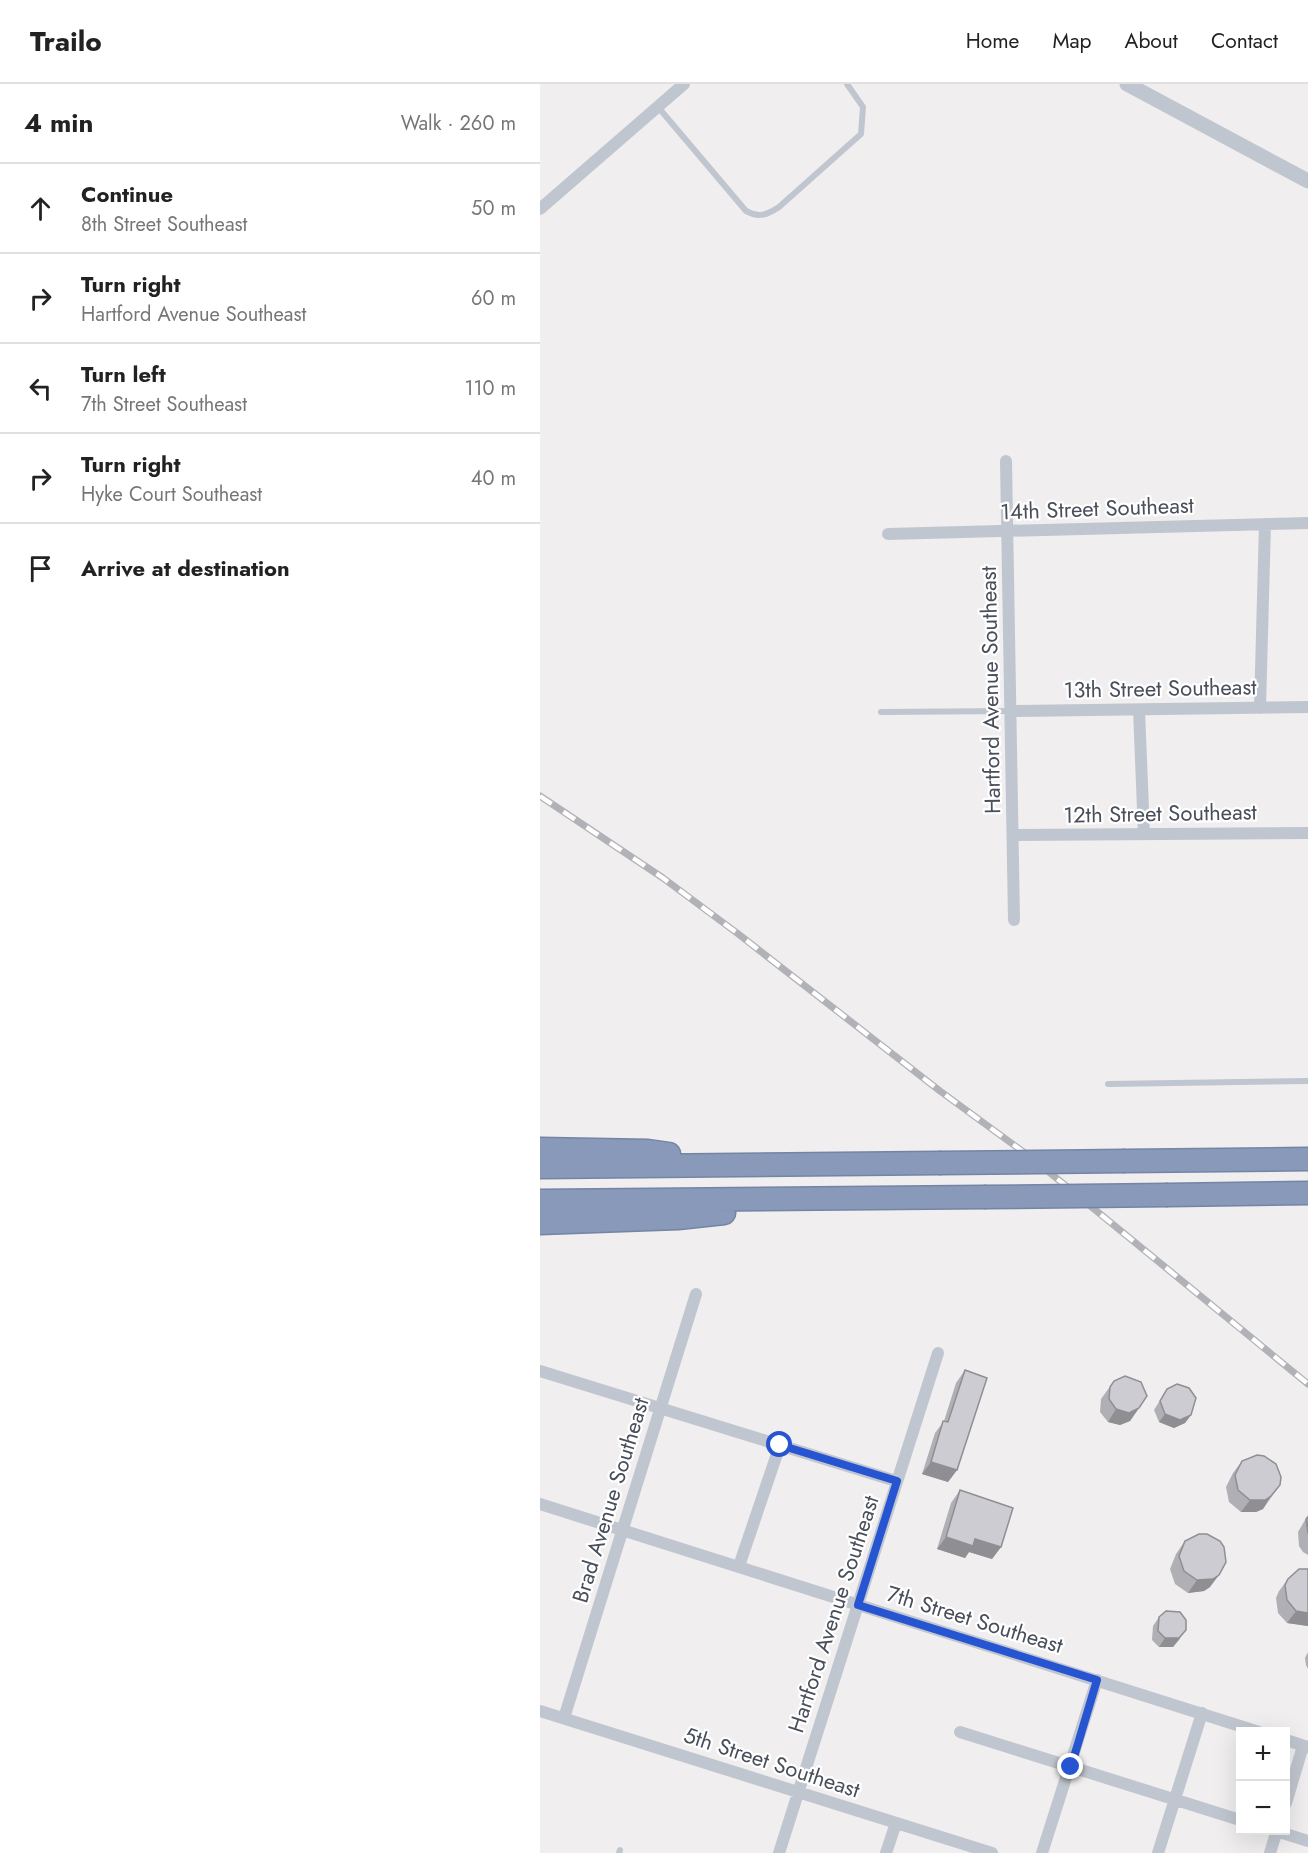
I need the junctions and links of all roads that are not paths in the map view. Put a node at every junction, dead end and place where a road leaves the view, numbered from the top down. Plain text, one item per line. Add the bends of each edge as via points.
1 (684, 84) edge
2 (847, 84) edge
3 (1127, 84) edge
4 (658, 107) junction
5 (1308, 181) edge
6 (540, 209) edge
7 (1006, 461) dead end
8 (1308, 523) edge
9 (1265, 524) junction
10 (1009, 532) junction
11 (888, 534) dead end
12 (1308, 707) edge
13 (1260, 708) junction
14 (1139, 710) junction
15 (1011, 711) junction
16 (881, 712) dead end
17 (1308, 833) edge
18 (1144, 834) junction
19 (1013, 835) junction
20 (1014, 920) dead end
21 (1308, 1081) edge
22 (1108, 1083) dead end
23 (540, 1149) edge
24 (1308, 1159) edge
25 (750, 1165) junction
26 (540, 1167) edge
27 (1308, 1193) edge
28 (856, 1198) junction
29 (540, 1201) edge
30 (540, 1223) edge
31 (696, 1294) dead end
32 (938, 1353) dead end
33 (540, 1371) edge
34 (660, 1407) junction
35 (780, 1445) junction
36 (897, 1481) junction
37 (540, 1504) edge
38 (622, 1530) junction
39 (739, 1566) junction
40 (858, 1605) junction
41 (1097, 1680) junction
42 (540, 1711) edge
43 (1202, 1713) junction
44 (564, 1718) junction
45 (1246, 1727) edge
46 (960, 1732) dead end
47 (1290, 1741) edge
48 (1306, 1746) edge
49 (1071, 1767) junction
50 (798, 1792) junction
51 (1290, 1792) edge
52 (1175, 1800) junction
53 (1236, 1819) edge
54 (896, 1823) junction
55 (1275, 1835) edge
56 (1289, 1835) edge
57 (1308, 1841) edge
58 (968, 1849) edge
59 (779, 1853) edge
60 (886, 1853) edge
61 (992, 1853) edge
62 (1042, 1853) edge
63 (1158, 1853) edge
64 (1270, 1853) edge

1 - 4 street
2 - 4 lane via 862,107 861,134 779,207 755,216 746,211
3 - 5 street
4 - 6 street
7 - 10 street, Hartford Avenue Southeast
8 - 9 street, 14th Street Southeast
9 - 10 street, 14th Street Southeast
9 - 13 street
10 - 11 street, 14th Street Southeast
10 - 15 street, Hartford Avenue Southeast
12 - 13 street, 13th Street Southeast
13 - 14 street, 13th Street Southeast
14 - 15 street, 13th Street Southeast
14 - 18 street
15 - 16 lane
15 - 19 street, Hartford Avenue Southeast
17 - 18 street, 12th Street Southeast
18 - 19 street, 12th Street Southeast
19 - 20 street, Hartford Avenue Southeast
21 - 22 lane
23 - 25 highway via 648,1151
24 - 25 highway, bridge
25 - 26 highway
27 - 28 highway, bridge
28 - 29 highway
28 - 30 highway via 678,1218
31 - 34 street, Brad Avenue Southeast
32 - 36 street, Hartford Avenue Southeast
33 - 34 street
34 - 35 street
34 - 38 street, Brad Avenue Southeast
35 - 36 street
35 - 39 street
36 - 40 street, Hartford Avenue Southeast
37 - 38 street, 7th Street Southeast
38 - 39 street, 7th Street Southeast
38 - 44 street, Brad Avenue Southeast
39 - 40 street, 7th Street Southeast
40 - 41 street, 7th Street Southeast
40 - 50 street, Hartford Avenue Southeast
41 - 43 street, 7th Street Southeast
41 - 49 street
42 - 44 street, 5th Street Southeast
43 - 45 street, 7th Street Southeast
43 - 52 street
44 - 50 street, 5th Street Southeast
46 - 49 street
47 - 48 street
48 - 51 street
49 - 52 street
49 - 62 street
50 - 54 street, 5th Street Southeast
50 - 59 street, Hartford Avenue Southeast
52 - 53 street
52 - 63 street
54 - 58 street, 5th Street Southeast
54 - 60 street
55 - 64 street
56 - 57 street
58 - 61 street, 5th Street Southeast

